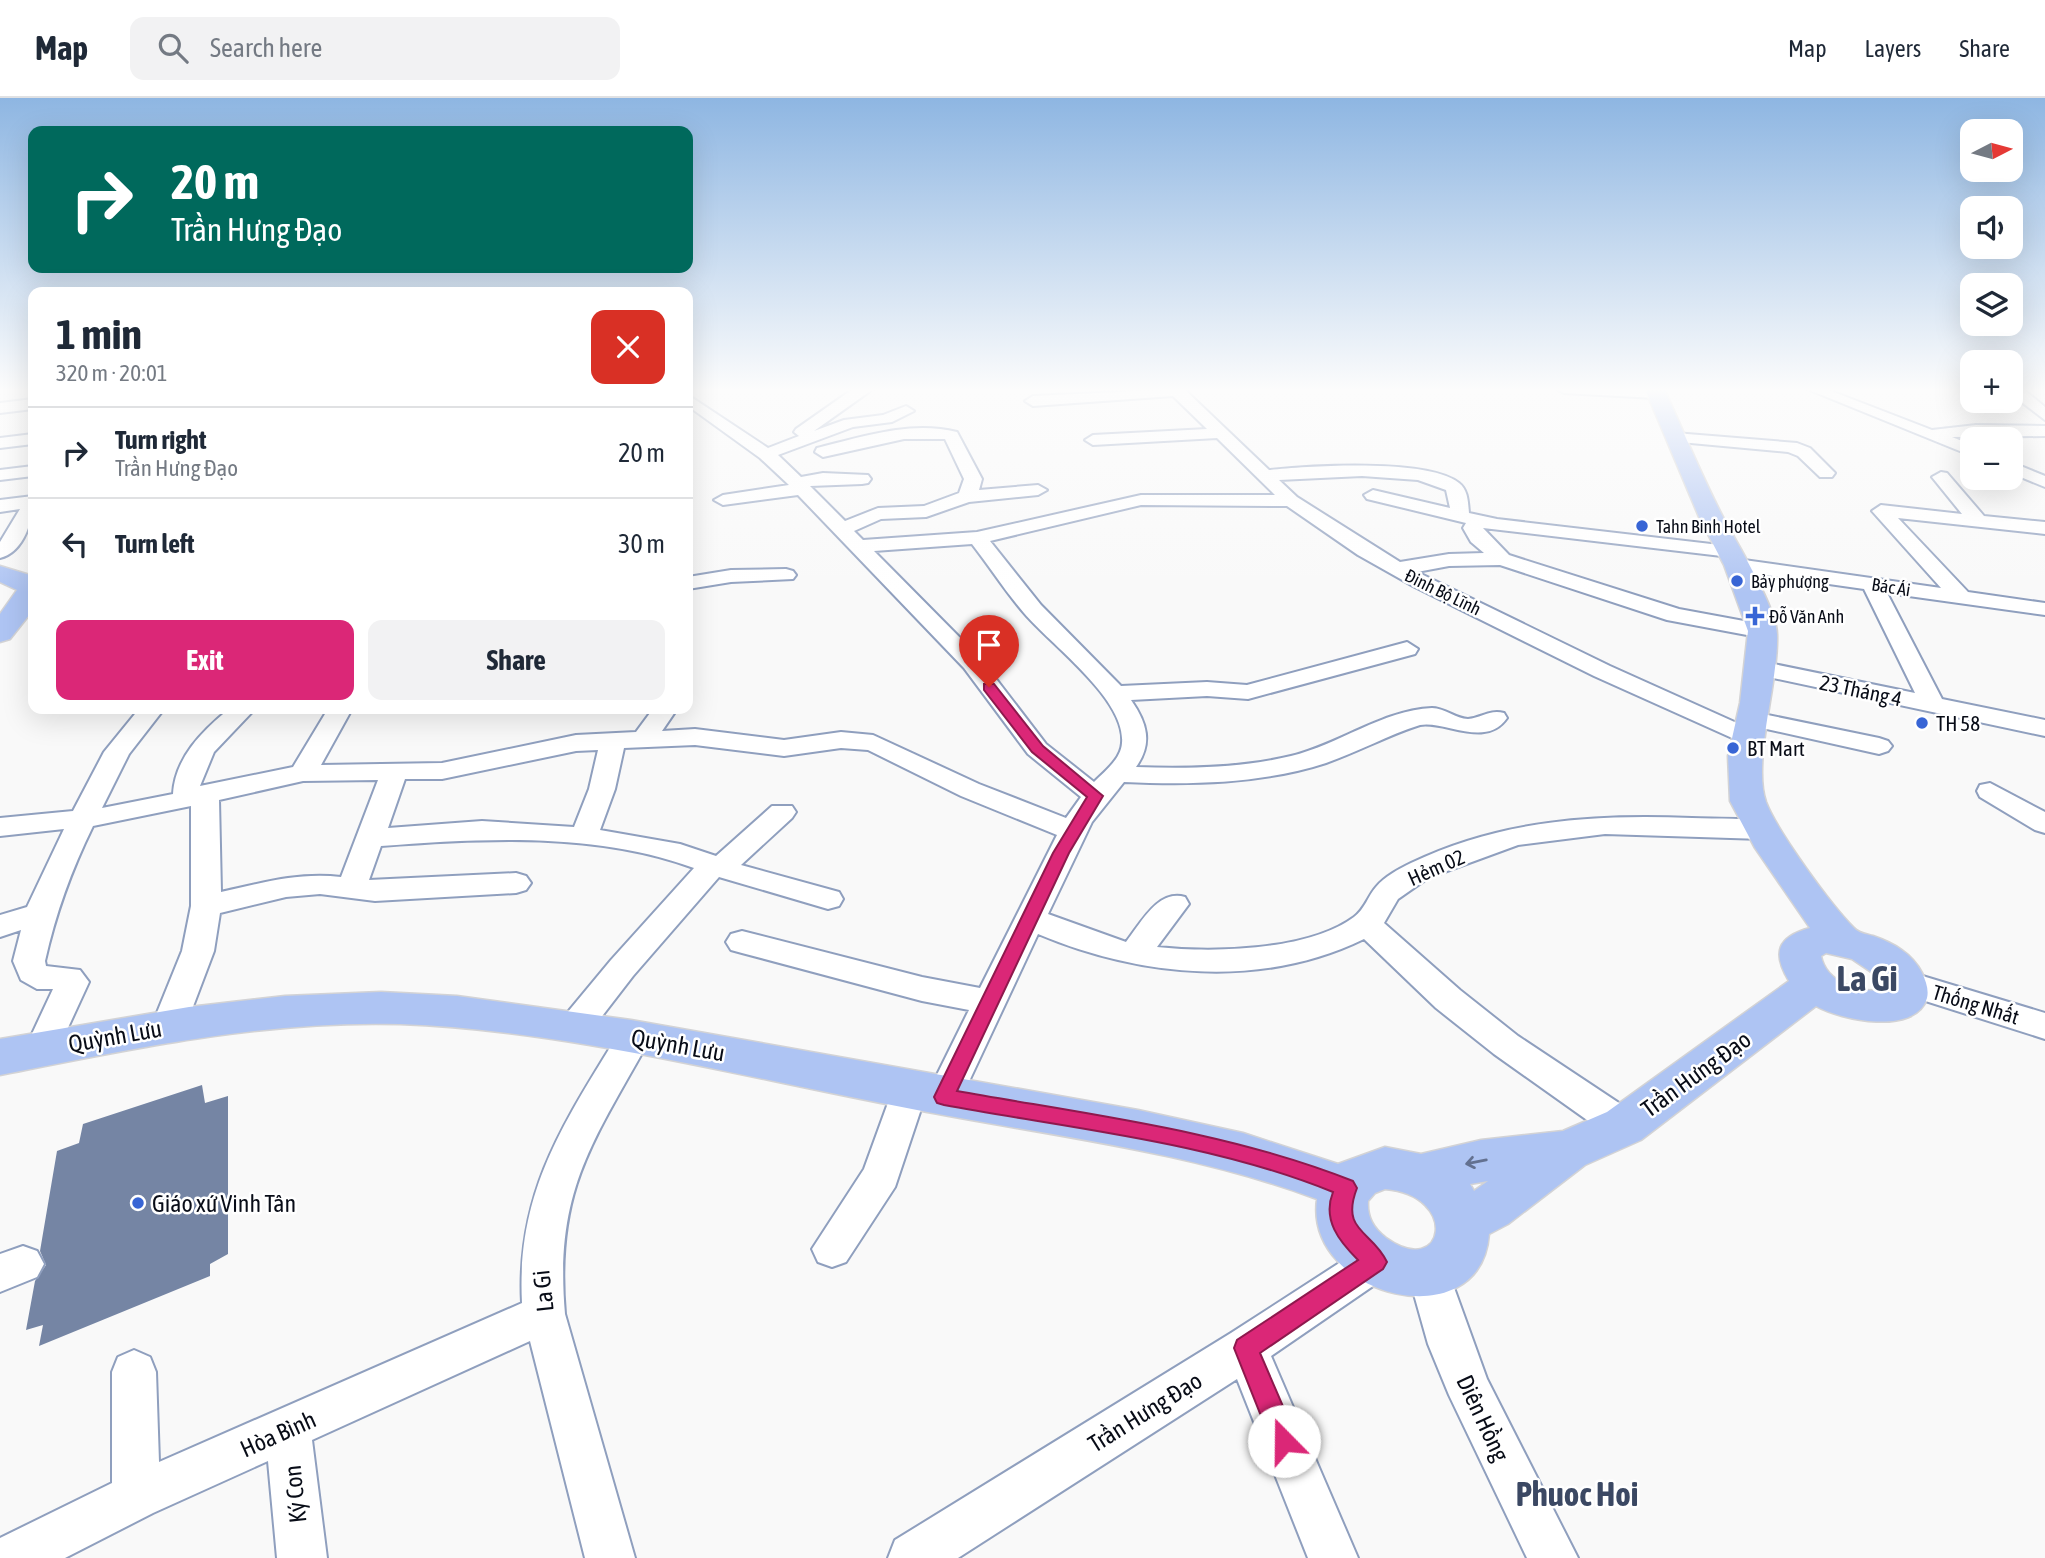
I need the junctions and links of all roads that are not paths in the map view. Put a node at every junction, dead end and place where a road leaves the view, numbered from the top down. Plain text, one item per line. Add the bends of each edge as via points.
1 (781, 457) edge
2 (962, 457) edge
3 (1246, 457) edge
4 (1684, 457) edge
5 (1809, 457) edge
6 (2028, 471) edge
7 (28, 472) edge
8 (1826, 473) dead end
9 (0, 475) edge
10 (1264, 476) junction
11 (1941, 477) dead end
12 (862, 479) dead end
13 (2045, 482) edge
14 (800, 486) junction
15 (1038, 490) dead end
16 (1373, 495) dead end
17 (723, 500) dead end
18 (1291, 501) junction
19 (28, 502) edge
20 (0, 506) edge
21 (28, 510) edge
22 (972, 516) junction
23 (1468, 519) junction
24 (1979, 522) junction
25 (2045, 528) edge
26 (848, 538) junction
27 (0, 552) edge
28 (1733, 558) junction
29 (1502, 559) junction
30 (1397, 569) junction
31 (0, 574) edge
32 (786, 575) dead end
33 (693, 582) edge
34 (28, 583) edge
35 (1872, 584) junction
36 (28, 598) edge
37 (1962, 598) junction
38 (2045, 609) edge
39 (1763, 631) junction
40 (0, 633) edge
41 (1407, 649) dead end
42 (1759, 668) junction
43 (1113, 694) junction
44 (1931, 704) junction
45 (148, 714) edge
46 (238, 714) edge
47 (337, 714) edge
48 (661, 714) edge
49 (1495, 718) dead end
50 (1751, 728) junction
51 (2045, 728) edge
52 (645, 737) junction
53 (613, 739) junction
54 (1879, 746) dead end
55 (303, 773) junction
56 (394, 773) junction
57 (1118, 774) junction
58 (1990, 791) dead end
59 (196, 796) junction
60 (1096, 796) junction
61 (782, 813) dead end
62 (84, 820) junction
63 (2045, 824) edge
64 (0, 827) edge
65 (1762, 830) junction
66 (1073, 831) junction
67 (583, 836) junction
68 (368, 838) junction
69 (716, 867) junction
70 (516, 883) dead end
71 (352, 887) junction
72 (828, 899) dead end
73 (1174, 904) dead end
74 (206, 905) junction
75 (40, 914) junction
76 (1030, 919) junction
77 (1367, 924) junction
78 (0, 926) edge
79 (1841, 941) junction
80 (742, 942) dead end
81 (1133, 955) junction
82 (1906, 983) junction
83 (1816, 984) junction
84 (990, 1002) junction
85 (2040, 1017) edge
86 (169, 1025) junction
87 (574, 1028) junction
88 (634, 1037) junction
89 (21, 1053) edge
90 (927, 1094) junction
91 (1624, 1126) junction
92 (1568, 1151) junction
93 (1420, 1175) junction
94 (1346, 1188) junction
95 (1463, 1222) junction
96 (832, 1250) dead end
97 (1375, 1262) junction
98 (1429, 1273) junction
99 (544, 1314) junction
100 (1246, 1348) junction
101 (134, 1372) dead end
102 (288, 1429) junction
103 (136, 1496) junction
104 (13, 1558) edge
105 (302, 1558) edge
106 (610, 1558) edge
107 (913, 1558) edge
108 (1333, 1558) edge
109 (1553, 1558) edge

1 - 14 street
2 - 22 street via 973,478
3 - 10 street, Đinh Bộ Lĩnh
4 - 28 main road
5 - 8 street
6 - 13 street
7 - 9 street
10 - 18 street, Đinh Bộ Lĩnh
10 - 23 street via 1330,472 1434,478 1459,495
11 - 24 street
12 - 14 street via 823,478
14 - 17 street
14 - 26 street
15 - 22 street
16 - 23 street, Bác Ái
18 - 22 street via 1140,500
18 - 30 street, Đinh Bộ Lĩnh
19 - 20 street
21 - 27 street
22 - 26 street via 910,520
22 - 43 street via 1031,609
23 - 28 street, Bác Ái
23 - 29 street via 1478,538
24 - 25 street
24 - 37 street via 1881,511
26 - 60 street via 972,663 1037,749
28 - 35 street, Bác Ái
28 - 39 main road
29 - 30 street via 1449,560
29 - 39 street via 1675,615
30 - 50 street, Đinh Bộ Lĩnh via 1602,671
31 - 34 main road
32 - 33 street
35 - 37 street, Bác Ái
35 - 44 street
36 - 40 main road
37 - 38 street, Bác Ái
39 - 42 main road
41 - 43 street via 1248,692 1207,689
42 - 44 street, 23 Tháng 4
42 - 50 main road
43 - 57 street via 1128,718 1135,743
44 - 51 street, 23 Tháng 4
45 - 62 street via 117,752
46 - 59 street via 202,749 186,783
47 - 55 street
48 - 52 street
49 - 57 street via 1464,726 1431,715 1314,757 1274,766 1184,775
50 - 54 street, Đinh Bộ Lĩnh
50 - 65 main road via 1745,788
52 - 53 street
52 - 66 street via 720,738 784,748 863,740
53 - 56 street via 468,768
53 - 67 street via 602,789
55 - 56 street
55 - 59 street
56 - 68 street
57 - 60 street
58 - 63 street
59 - 62 street
59 - 74 street
60 - 66 street
61 - 69 street
62 - 64 street
62 - 75 street
65 - 77 street, Hẻm 02 via 1596,826 1514,837 1453,857 1404,880 1387,893
65 - 79 main road
66 - 76 street
67 - 68 street via 482,830
67 - 69 street via 640,844
68 - 71 street
69 - 72 street
69 - 87 street via 654,930
70 - 71 street via 375,891
71 - 74 street via 286,887
73 - 81 street
74 - 86 street via 198,951
75 - 78 street
75 - 89 street via 29,961 32,972 37,977 73,982
76 - 81 street
76 - 84 street
77 - 81 street via 1328,943 1293,951 1207,958
77 - 91 street via 1506,1045
79 - 82 main road via 1886,960
79 - 83 main road via 1814,941 1799,951 1802,970
80 - 84 street
82 - 83 main road via 1905,998 1886,1007 1855,1004
82 - 85 street, Thống Nhất
83 - 91 main road, Trần Hưng Đạo
84 - 90 street
86 - 87 main road, Quỳnh Lưu via 384,1008
86 - 89 main road, Quỳnh Lưu
87 - 88 main road, Quỳnh Lưu
88 - 90 main road, Quỳnh Lưu
88 - 99 street, La Gi via 586,1118 551,1195 540,1250
90 - 94 main road, Quỳnh Lưu via 1210,1144 1289,1165
90 - 96 street
91 - 92 main road, Trần Hưng Đạo
92 -> 93 main road, Trần Hưng Đạo via 1481,1161
92 - 95 main road, Trần Hưng Đạo via 1490,1208
93 - 94 main road via 1402,1169 1368,1170
93 - 95 main road via 1448,1195
94 - 97 main road via 1340,1202 1347,1233
95 - 98 main road via 1464,1239 1458,1255
97 - 98 main road via 1402,1272
97 - 100 street, Trần Hưng Đạo
98 - 109 street, Diên Hồng via 1471,1395
99 - 102 street, Hòa Bình
99 - 106 street, La Gi
100 - 107 street, Trần Hưng Đạo
100 - 108 street
101 - 103 street
102 - 103 street, Hòa Bình
102 - 105 street, Ký Con
103 - 104 street, Hòa Bình

